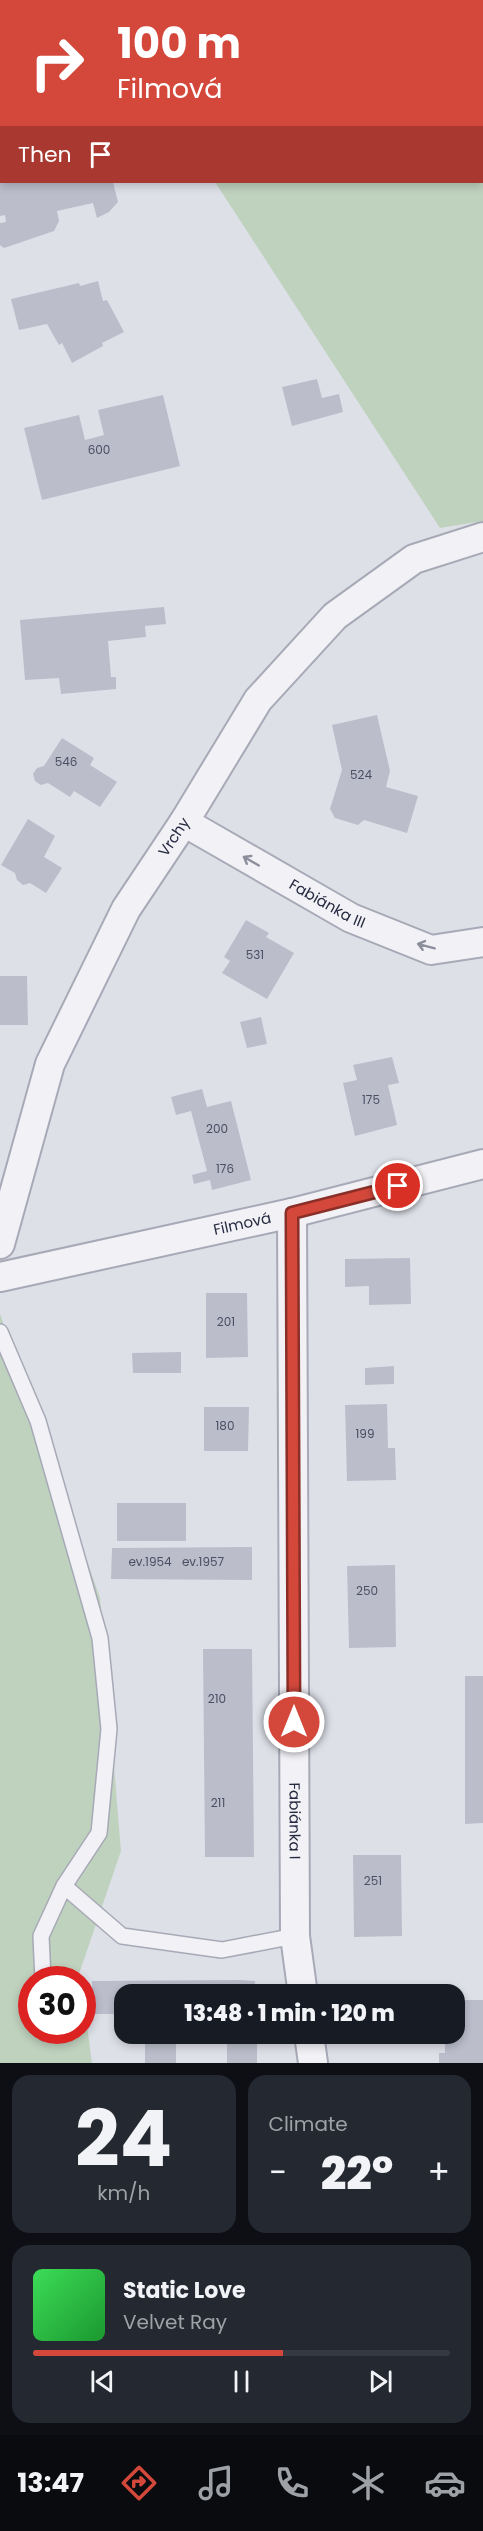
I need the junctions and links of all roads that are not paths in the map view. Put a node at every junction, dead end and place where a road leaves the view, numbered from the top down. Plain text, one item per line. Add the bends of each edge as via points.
1 (483, 537) edge
2 (184, 822) junction
3 (483, 942) edge
4 (483, 1164) edge
5 (292, 1213) junction
6 (0, 1244) edge
7 (0, 1277) edge
8 (0, 1332) edge
9 (64, 1886) junction
10 (295, 1936) junction
11 (42, 1966) edge
12 (302, 1984) edge
13 (310, 2044) edge
14 (313, 2063) edge

1 - 2 street, Vrchy via 414,559 335,616 258,700
3 -> 2 street, Fabiánka III via 431,950 351,918
2 - 6 street, Vrchy via 126,909 50,1064
4 - 5 street, Filmová
5 - 7 street, Filmová
5 - 10 street, Fabiánka I
8 - 9 lane via 38,1421 100,1638 109,1729 99,1833
9 - 10 lane via 122,1936 222,1950
9 - 11 lane via 41,1936
10 - 12 street, Fabiánka I
13 - 14 street

